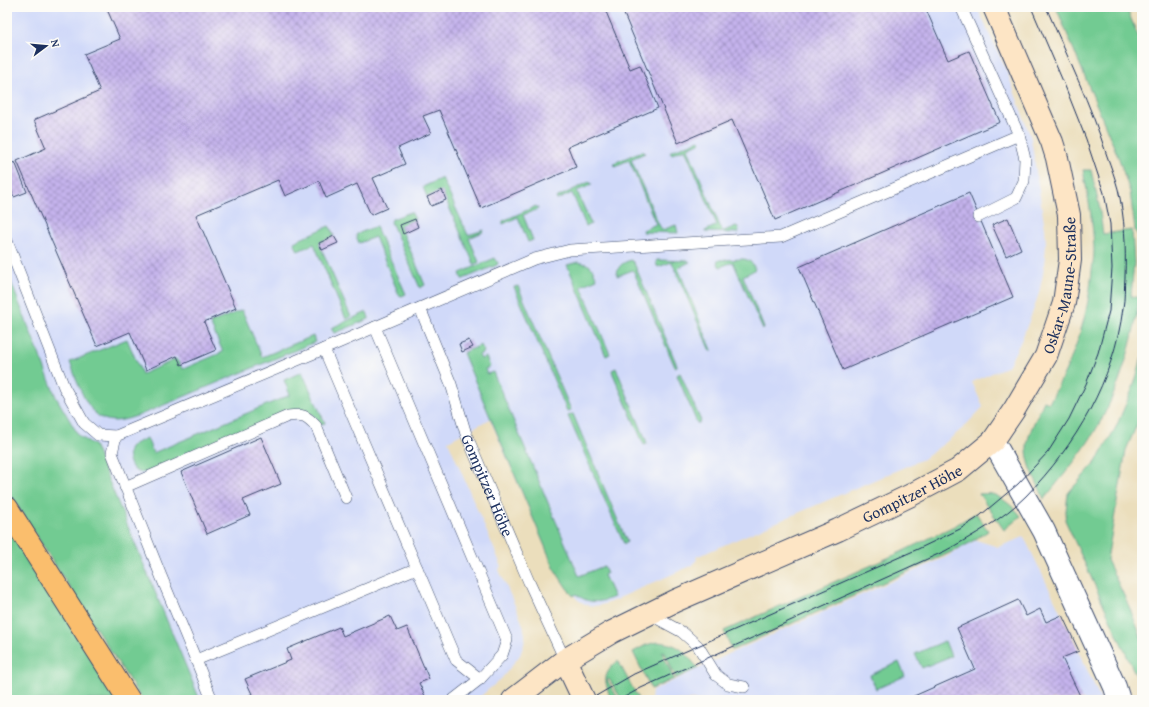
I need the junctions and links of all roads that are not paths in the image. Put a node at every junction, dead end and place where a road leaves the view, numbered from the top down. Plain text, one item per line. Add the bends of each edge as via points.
1 (961, 7) edge
2 (994, 7) edge
3 (1019, 135) junction
4 (978, 217) dead end
5 (7, 241) edge
6 (420, 308) junction
7 (375, 327) junction
8 (324, 349) junction
9 (116, 436) junction
10 (993, 441) junction
11 (125, 487) junction
12 (346, 498) dead end
13 (7, 508) edge
14 (417, 568) junction
15 (648, 614) junction
16 (196, 660) junction
17 (565, 660) junction
18 (480, 679) junction
19 (744, 686) dead end
20 (129, 700) edge
21 (212, 700) edge
22 (453, 700) edge
23 (513, 700) edge
24 (584, 700) edge
25 (1119, 700) edge

1 - 3 lane
2 - 10 street, Oskar-Maune-Straße via 1057,158 1069,215 1070,260 1064,303 1046,356
3 - 4 lane via 1025,159 1024,181 1016,198
3 - 6 lane via 781,237 570,250 534,259
5 - 9 lane via 64,387 84,423 98,435
6 - 7 lane
6 - 17 lane, Gompitzer Höhe via 450,384 466,434
7 - 8 lane
7 - 18 lane via 507,640 502,655
8 - 9 lane
8 - 14 lane
9 - 11 lane via 112,453
10 - 15 street, Gompitzer Höhe via 947,476 834,532
10 - 25 street via 1044,531
11 - 12 lane via 288,416 299,414 316,426
11 - 16 lane
13 - 20 highway
14 - 16 lane
14 - 18 lane via 456,660
15 - 17 street, Gompitzer Höhe
15 - 19 lane via 682,632 698,646 716,675 728,684
16 - 21 lane
17 - 23 street, Gompitzer Höhe
17 - 24 street, Gompitzer Höhe
18 - 22 lane

